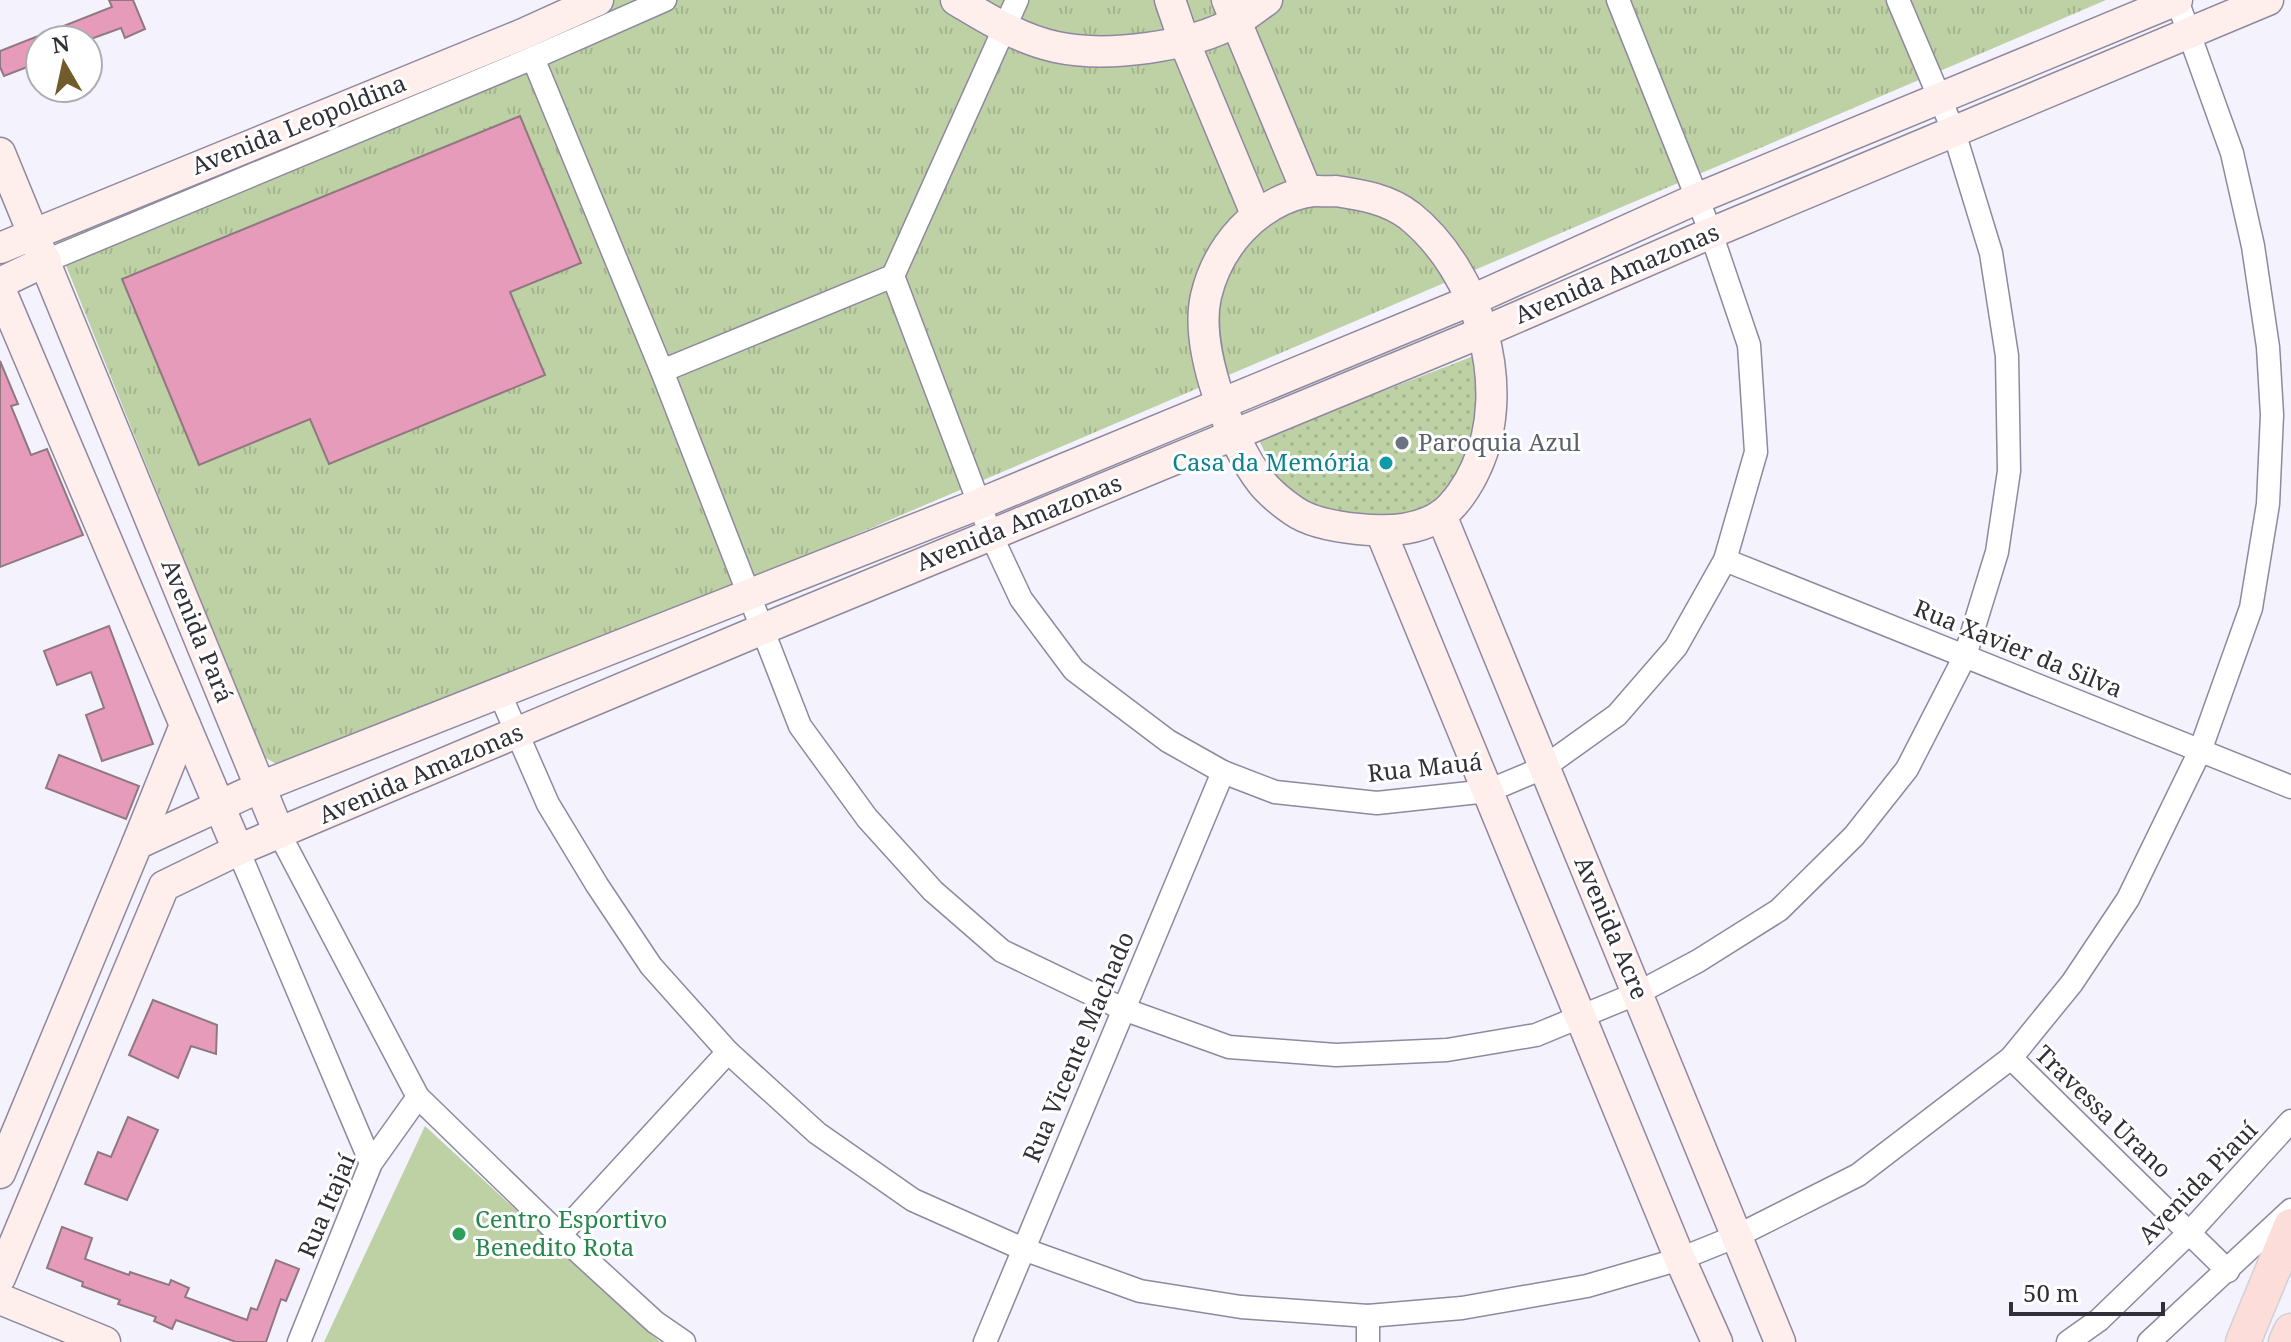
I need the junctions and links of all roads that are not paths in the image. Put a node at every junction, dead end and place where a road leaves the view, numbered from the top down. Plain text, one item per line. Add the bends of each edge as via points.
1 (598, 0) edge
2 (665, 0) edge
3 (956, 0) edge
4 (1017, 0) edge
5 (1170, 0) edge
6 (1267, 0) edge
7 (1618, 0) edge
8 (1898, 0) edge
9 (2177, 0) edge
10 (2268, 0) edge
11 (1231, 11) edge
12 (1004, 29) junction
13 (2190, 33) junction
14 (1184, 41) junction
15 (533, 58) junction
16 (1940, 99) junction
17 (1954, 132) junction
18 (0, 153) edge
19 (1307, 192) junction
20 (1696, 199) junction
21 (1256, 214) junction
22 (34, 233) junction
23 (1711, 233) junction
24 (0, 248) edge
25 (46, 261) junction
26 (893, 276) junction
27 (0, 286) edge
28 (1472, 300) junction
29 (1483, 332) junction
30 (662, 371) junction
31 (1220, 402) junction
32 (2282, 415) edge
33 (1234, 435) junction
34 (979, 504) junction
35 (1441, 515) junction
36 (1381, 532) junction
37 (991, 535) junction
38 (1725, 560) junction
39 (750, 596) junction
40 (763, 629) junction
41 (1965, 656) junction
42 (499, 692) junction
43 (185, 725) junction
44 (515, 734) junction
45 (2200, 751) junction
46 (1543, 768) junction
47 (1223, 772) junction
48 (260, 787) junction
49 (2291, 787) edge
50 (1488, 791) junction
51 (219, 804) junction
52 (279, 833) junction
53 (137, 844) junction
54 (238, 850) junction
55 (1638, 993) junction
56 (1123, 1009) junction
57 (1581, 1017) junction
58 (728, 1052) junction
59 (2011, 1058) junction
60 (418, 1097) junction
61 (2291, 1121) edge
62 (371, 1163) junction
63 (0, 1173) edge
64 (2291, 1210) edge
65 (2291, 1226) edge
66 (2189, 1233) junction
67 (560, 1235) junction
68 (1737, 1236) junction
69 (1023, 1249) junction
70 (1680, 1259) junction
71 (2228, 1271) junction
72 (0, 1278) edge
73 (0, 1299) edge
74 (1368, 1316) junction
75 (2291, 1331) edge
76 (105, 1342) edge
77 (299, 1342) edge
78 (684, 1342) edge
79 (985, 1342) edge
80 (1368, 1342) edge
81 (1717, 1342) edge
82 (1780, 1342) edge
83 (2068, 1342) edge
84 (2149, 1342) edge
85 (2243, 1342) edge
86 (2286, 1342) edge

1 - 22 main road, Avenida Leopoldina
2 - 15 street
3 - 12 main road
4 - 12 street
5 - 14 main road
6 - 11 main road
7 - 20 street, Rua Mauá
8 - 16 street
9 - 13 street
9 - 16 main road, Avenida Amazonas
10 - 13 main road, Avenida Amazonas
11 - 14 main road
11 - 19 main road
12 - 14 main road via 1056,47 1094,51
12 - 26 street
13 - 17 main road, Avenida Amazonas
13 - 32 street via 2232,153
14 - 21 main road
15 - 25 street
15 - 30 street
16 - 17 street
16 - 20 main road, Avenida Amazonas
17 - 23 main road, Avenida Amazonas
17 - 41 street via 1991,253 2007,356 2009,471 1997,552
18 - 22 main road, Avenida Pará
19 - 21 main road
19 - 28 main road via 1374,197 1409,215 1442,249
20 - 23 street, Rua Mauá
20 - 28 main road, Avenida Amazonas
21 - 31 main road via 1218,258 1205,298 1206,347
22 - 24 main road, Avenida Leopoldina
22 - 25 main road, Avenida Pará
23 - 29 main road, Avenida Amazonas
23 - 38 street, Rua Mauá via 1749,345 1756,452
25 - 27 main road
25 - 48 main road, Avenida Pará
26 - 30 street
26 - 34 street, Rua Mauá
27 - 43 main road, Avenida Pará
28 - 29 main road
28 - 31 main road, Avenida Amazonas
29 - 33 main road, Avenida Amazonas
29 - 35 main road via 1494,394 1487,445 1469,484
30 - 39 street
31 - 33 main road
31 - 34 main road, Avenida Amazonas
32 - 45 street via 2251,608
33 - 36 main road via 1263,485 1297,514 1336,527
33 - 37 main road, Avenida Amazonas
34 - 37 street, Rua Mauá
34 - 39 main road, Avenida Amazonas
35 - 36 main road via 1410,528
35 - 46 main road, Avenida Acre
36 - 50 main road
37 - 40 main road, Avenida Amazonas
37 - 47 street, Rua Mauá via 1021,599 1074,670 1168,741
38 - 41 street, Rua Xavier da Silva
38 - 46 street, Rua Mauá via 1676,647 1617,715
39 - 40 street
39 - 42 main road, Avenida Amazonas
40 - 44 main road, Avenida Amazonas
40 - 56 street via 800,726 867,818 933,891 1002,951
41 - 45 street, Rua Xavier da Silva
41 - 55 street via 1907,769 1854,836 1779,910
42 - 44 street
42 - 48 main road, Avenida Amazonas
43 - 51 main road, Avenida Pará
43 - 53 main road
44 - 52 main road, Avenida Amazonas
44 - 58 street via 548,804 651,966
45 - 49 street, Rua Xavier da Silva
45 - 59 street via 2128,899 2072,983
46 - 50 street, Rua Mauá
46 - 55 main road, Avenida Acre
47 - 50 street, Rua Mauá via 1275,792 1377,803
47 - 56 street, Rua Vicente Machado
48 - 51 main road, Avenida Amazonas
48 - 52 main road, Avenida Pará
50 - 57 main road
51 - 53 main road, Avenida Amazonas
51 - 54 main road, Avenida Pará
52 - 54 main road, Avenida Amazonas
52 - 60 street, Avenida Pará
53 - 63 main road
54 - 62 street, Avenida Pará
54 - 72 main road, Avenida Amazonas via 164,886
55 - 57 street
55 - 68 main road, Avenida Acre
56 - 57 street via 1229,1047 1336,1055 1447,1050 1536,1035
56 - 69 street, Rua Vicente Machado
57 - 70 main road
58 - 67 street
58 - 69 street via 817,1133 913,1200
59 - 66 street, Travessa Urano
59 - 68 street via 1858,1175
60 - 62 street, Rua Itajaí
60 - 67 street, Avenida Pará
61 - 66 street, Avenida Piauí
62 - 77 street, Rua Itajaí
64 - 71 street
65 - 85 main road
66 - 71 street, Travessa Urano
66 - 83 street, Avenida Piauí via 2099,1320
67 - 78 street, Avenida Pará
68 - 70 street
68 - 82 main road, Avenida Acre
69 - 74 street via 1140,1291 1241,1307
69 - 79 street, Rua Vicente Machado
70 - 74 street via 1587,1286 1462,1308
70 - 81 main road
71 - 84 street
73 - 76 main road
74 - 80 street
75 - 86 main road

